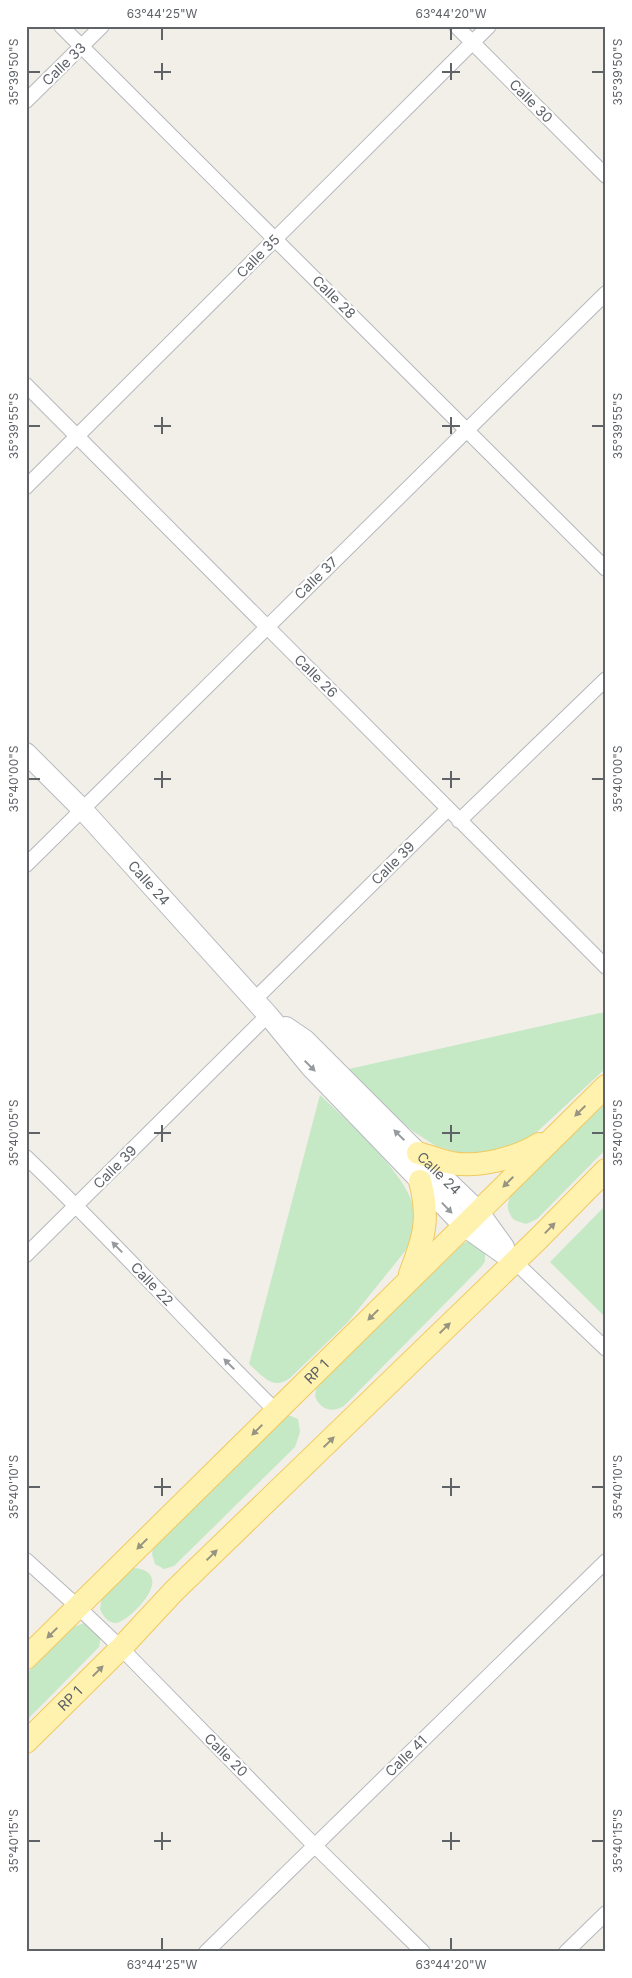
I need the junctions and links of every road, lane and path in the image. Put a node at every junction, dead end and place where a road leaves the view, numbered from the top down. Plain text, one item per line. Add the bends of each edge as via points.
1 (61, 26) edge
2 (102, 26) edge
3 (456, 26) edge
4 (489, 26) edge
5 (472, 43) junction
6 (81, 48) junction
7 (26, 101) edge
8 (606, 176) edge
9 (276, 238) junction
10 (606, 293) edge
11 (26, 385) edge
12 (466, 431) junction
13 (77, 437) junction
14 (26, 487) edge
15 (606, 569) edge
16 (266, 627) junction
17 (606, 679) edge
18 (26, 753) edge
19 (83, 810) junction
20 (447, 810) junction
21 (459, 821) junction
22 (26, 865) edge
23 (606, 967) edge
24 (254, 1000) junction
25 (268, 1015) junction
26 (606, 1086) edge
27 (555, 1135) junction
28 (418, 1153) junction
29 (26, 1157) edge
30 (606, 1170) edge
31 (420, 1180) junction
32 (77, 1205) junction
33 (471, 1218) junction
34 (26, 1255) edge
35 (514, 1261) junction
36 (408, 1281) junction
37 (606, 1349) edge
38 (276, 1411) junction
39 (26, 1560) edge
40 (606, 1561) edge
41 (78, 1607) junction
42 (121, 1648) junction
43 (26, 1658) edge
44 (26, 1742) edge
45 (315, 1846) junction
46 (606, 1912) edge
47 (206, 1952) edge
48 (423, 1952) edge
49 (566, 1952) edge

1 - 6 street, Calle 28
2 - 6 street, Calle 33
3 - 5 street, Calle 30
4 - 5 street, Calle 35
5 - 8 street, Calle 30
5 - 9 street, Calle 35
6 - 7 street, Calle 33
6 - 9 street, Calle 28
9 - 12 street, Calle 28
9 - 13 street, Calle 35
10 - 12 street, Calle 37
11 - 13 street, Calle 26
12 - 15 street, Calle 28
12 - 16 street, Calle 37
13 - 14 street, Calle 35
13 - 16 street, Calle 26
16 - 19 street, Calle 37
16 - 20 street, Calle 26
17 - 21 street
18 - 19 street, Calle 24
19 - 22 street, Calle 37
19 - 24 street, Calle 24
20 - 21 street, Calle 26
20 - 24 street, Calle 39
21 - 23 street, Calle 26
24 - 25 street, Calle 24
28 -> 25 street, Calle 24 via 305,1040
25 -> 31 street, Calle 24 via 298,1053
25 - 32 street, Calle 39
26 -> 27 main road, RP 1
27 - 28 main road via 519,1154 499,1160 454,1164
27 -> 33 main road, RP 1
28 - 33 street, Calle 24
29 - 32 street, Calle 22
35 -> 30 main road, RP 1
31 -> 33 street, Calle 24
31 - 36 main road via 426,1202 425,1225
32 - 34 street, Calle 39
38 -> 32 street, Calle 22
33 - 35 street, Calle 24
33 - 36 main road, RP 1
35 - 37 street, Calle 24
42 -> 35 main road, RP 1 via 174,1592
36 -> 38 main road, RP 1
38 -> 41 main road, RP 1
39 - 41 street, Calle 20
40 - 45 street, Calle 41
41 - 42 street, Calle 20
41 -> 43 main road, RP 1
44 -> 42 main road, RP 1
42 - 45 street, Calle 20
45 - 47 street, Calle 41
45 - 48 street, Calle 20
46 - 49 street

